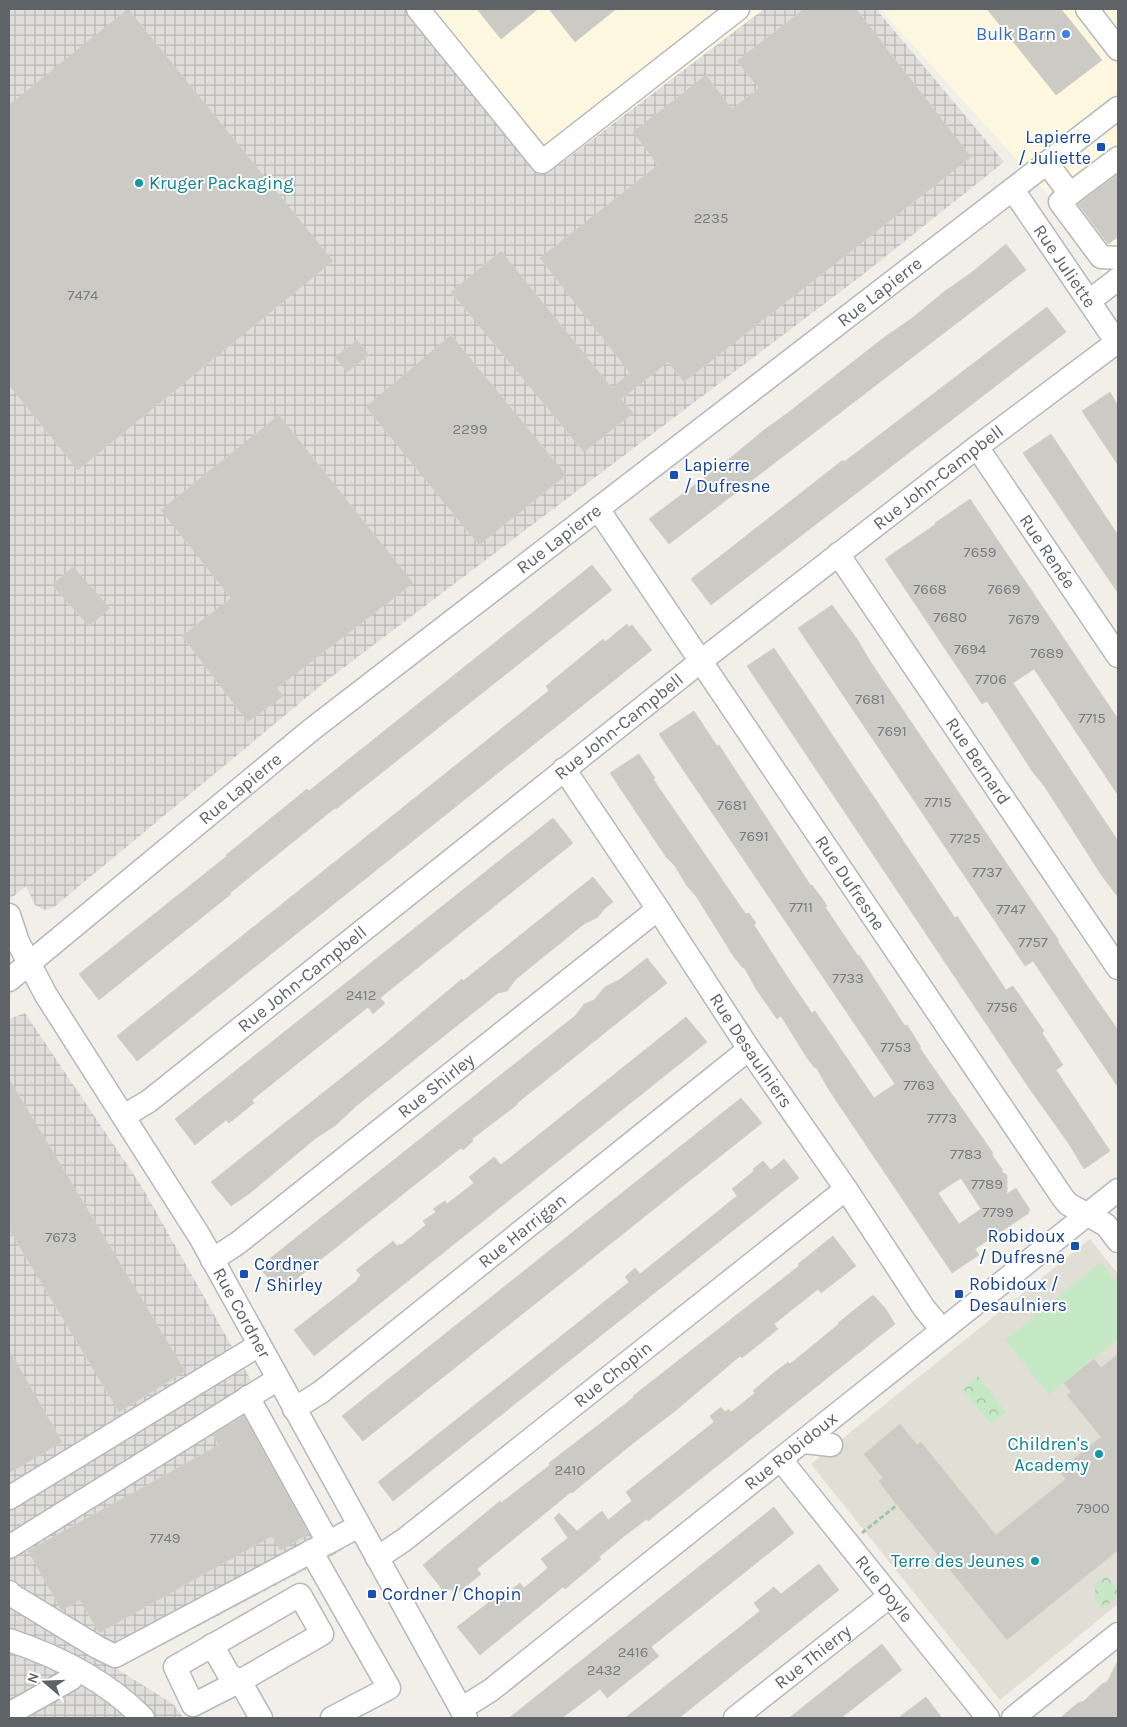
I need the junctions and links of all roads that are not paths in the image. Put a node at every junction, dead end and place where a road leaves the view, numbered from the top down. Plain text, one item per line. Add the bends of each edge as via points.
1 (418, 9) edge
2 (738, 9) edge
3 (1087, 9) edge
4 (1118, 49) edge
5 (1116, 114) edge
6 (1118, 158) edge
7 (1047, 163) junction
8 (1013, 190) junction
9 (1070, 194) junction
10 (1110, 257) edge
11 (1074, 278) junction
12 (1118, 279) edge
13 (1089, 301) junction
14 (1118, 343) edge
15 (977, 447) junction
16 (598, 509) junction
17 (838, 554) junction
18 (1118, 656) edge
19 (701, 661) junction
20 (564, 769) junction
21 (658, 909) junction
22 (9, 915) edge
23 (28, 964) junction
24 (1118, 968) edge
25 (9, 980) edge
26 (749, 1049) junction
27 (124, 1116) junction
28 (846, 1189) junction
29 (1118, 1190) edge
30 (1087, 1215) junction
31 (1118, 1241) edge
32 (212, 1260) junction
33 (942, 1330) junction
34 (259, 1345) junction
35 (278, 1379) junction
36 (248, 1397) junction
37 (294, 1410) junction
38 (804, 1442) junction
39 (831, 1445) dead end
40 (781, 1460) junction
41 (9, 1498) edge
42 (359, 1526) junction
43 (319, 1546) junction
44 (9, 1547) edge
45 (377, 1558) junction
46 (9, 1592) edge
47 (890, 1596) junction
48 (337, 1597) junction
49 (310, 1611) junction
50 (1118, 1634) edge
51 (9, 1640) edge
52 (212, 1645) junction
53 (78, 1670) junction
54 (240, 1681) junction
55 (9, 1714) edge
56 (463, 1714) edge
57 (143, 1718) edge
58 (261, 1718) edge
59 (332, 1718) edge
60 (735, 1718) edge
61 (988, 1718) edge
62 (1012, 1718) edge

1 - 2 street via 542,162
3 - 4 street
5 - 7 street, Rue Lapierre
6 - 9 street
7 - 8 street, Rue Lapierre
7 - 9 street
8 - 11 street, Rue Juliette
8 - 16 street, Rue Lapierre
9 - 10 street via 1060,202
10 - 11 street
11 - 13 street, Rue Juliette
12 - 13 street
13 - 14 street, Rue Juliette
14 - 15 street, Rue John-Campbell
15 - 17 street, Rue John-Campbell
15 - 18 street, Rue Renée
16 - 19 street, Rue Dufresne
16 - 23 street, Rue Lapierre via 305,735
17 - 19 street, Rue John-Campbell
17 - 24 street, Rue Bernard
19 - 20 street, Rue John-Campbell
19 - 30 street, Rue Dufresne via 1063,1198
20 - 21 street, Rue Desaulniers
20 - 27 street, Rue John-Campbell via 149,1101
21 - 26 street, Rue Desaulniers
21 - 32 street, Rue Shirley via 246,1237
22 - 23 street, Rue Cordner
23 - 25 street, Rue Lapierre
23 - 27 street, Rue Cordner
26 - 28 street, Rue Desaulniers
26 - 37 street, Rue Harrigan via 321,1392
27 - 32 street, Rue Cordner
28 - 33 street, Rue Desaulniers
28 - 45 street, Rue Chopin via 404,1540
29 - 30 street, Rue Robidoux
30 - 31 street, Rue Dufresne via 1106,1225
30 - 33 street, Rue Robidoux
32 - 34 street, Rue Cordner
33 - 38 street, Rue Robidoux
34 - 35 street, Rue Cordner
34 - 41 street
35 - 36 street
35 - 37 street, Rue Cordner
36 - 43 street
36 - 44 street
37 - 42 street, Rue Cordner
38 - 39 street
38 - 40 street, Rue Robidoux
40 - 47 street, Rue Doyle
40 - 56 street, Rue Robidoux
42 - 43 street
42 - 45 street, Rue Cordner
43 - 46 street via 115,1656
43 - 48 street
45 - 56 street, Rue Cordner
47 - 60 street, Rue Thierry
47 - 61 street, Rue Doyle
48 - 49 street
48 - 59 street via 390,1688
49 - 52 street via 300,1595
49 - 54 street via 322,1634
50 - 62 street
51 - 53 street
52 - 54 street via 229,1675
52 - 54 street via 174,1667 193,1705
53 - 55 street via 71,1679
53 - 57 street
54 - 58 street

